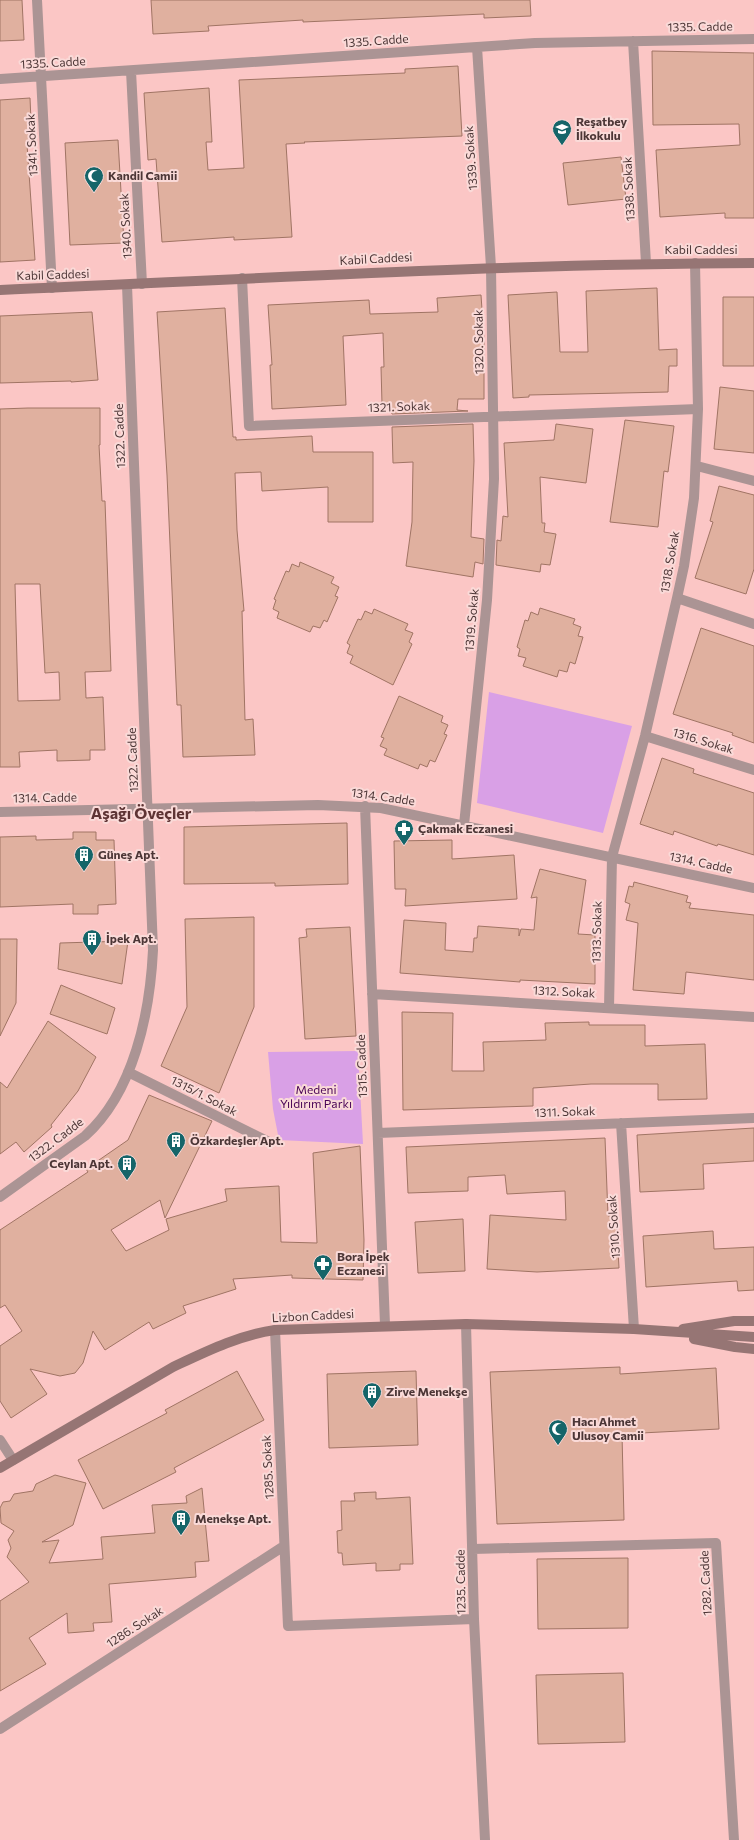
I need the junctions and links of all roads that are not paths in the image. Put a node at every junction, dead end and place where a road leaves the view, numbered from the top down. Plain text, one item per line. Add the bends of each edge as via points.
1 (37, 0) edge
2 (754, 39) edge
3 (633, 41) junction
4 (477, 47) junction
5 (131, 72) junction
6 (41, 76) junction
7 (0, 79) edge
8 (646, 263) junction
9 (695, 263) junction
10 (754, 263) edge
11 (491, 267) junction
12 (242, 278) junction
13 (127, 284) junction
14 (142, 284) junction
15 (52, 288) junction
16 (0, 290) edge
17 (698, 409) junction
18 (494, 417) junction
19 (696, 466) junction
20 (754, 481) edge
21 (677, 598) junction
22 (754, 624) edge
23 (645, 736) junction
24 (754, 770) edge
25 (365, 806) junction
26 (148, 809) junction
27 (0, 812) edge
28 (464, 825) junction
29 (612, 857) junction
30 (754, 888) edge
31 (372, 994) junction
32 (609, 1008) junction
33 (754, 1017) edge
34 (128, 1072) junction
35 (754, 1118) edge
36 (621, 1123) junction
37 (378, 1133) junction
38 (269, 1142) dead end
39 (0, 1197) edge
40 (754, 1321) edge
41 (466, 1324) junction
42 (385, 1326) junction
43 (634, 1329) junction
44 (275, 1330) junction
45 (661, 1332) junction
46 (754, 1337) edge
47 (754, 1349) edge
48 (0, 1440) edge
49 (13, 1460) junction
50 (0, 1468) edge
51 (284, 1546) junction
52 (473, 1549) junction
53 (474, 1619) junction
54 (0, 1729) edge
55 (485, 1840) edge
56 (734, 1840) edge

1 - 6 street, 1341. Sokak
2 - 3 street, 1335. Cadde
3 - 4 street, 1335. Cadde via 551,42
3 - 8 street, 1338. Sokak
4 - 5 street, 1335. Cadde
4 - 11 street, 1339. Sokak
5 - 6 street, 1335. Cadde
5 - 14 street, 1340. Sokak
6 - 7 street, 1335. Cadde
6 - 15 street, 1341. Sokak
8 - 9 main road, Kabil Caddesi
8 - 11 main road, Kabil Caddesi
9 - 10 main road, Kabil Caddesi
9 - 17 street, 1318. Sokak
11 - 12 main road, Kabil Caddesi
11 - 18 street, 1320. Sokak
12 - 14 main road, Kabil Caddesi
12 - 18 street, 1321. Sokak via 249,426
13 - 14 main road, Kabil Caddesi
13 - 15 main road, Kabil Caddesi
13 - 26 street, 1322. Cadde
15 - 16 main road, Kabil Caddesi
17 - 18 street, 1321. Sokak
17 - 19 street, 1318. Sokak
18 - 28 street, 1319. Sokak via 490,568
19 - 20 street
19 - 21 street, 1318. Sokak via 689,532
21 - 22 street
21 - 23 street, 1318. Sokak
23 - 24 street, 1316. Sokak
23 - 29 street, 1318. Sokak
25 - 26 street, 1314. Cadde
25 - 28 street, 1314. Cadde
25 - 31 street, 1315. Cadde
26 - 27 street, 1314. Cadde
26 - 34 street, 1322. Cadde via 152,966 146,1011
28 - 29 street, 1314. Cadde
29 - 30 street, 1314. Cadde
29 - 32 street, 1313. Sokak
31 - 32 street, 1312. Sokak
31 - 37 street, 1315. Cadde
32 - 33 street, 1312. Sokak
34 - 38 street, 1315/1. Sokak
34 - 39 street, 1322. Cadde via 111,1106 94,1128
35 - 36 street, 1311. Sokak
36 - 37 street, 1311. Sokak
36 - 43 street, 1310. Sokak
37 - 42 street, 1315. Cadde
40 - 45 main road, Lizbon Caddesi via 734,1321
41 - 42 main road, Lizbon Caddesi
41 - 43 main road, Lizbon Caddesi
41 - 52 street, 1235. Cadde
42 - 44 main road, Lizbon Caddesi
43 - 45 main road, Lizbon Caddesi
44 - 49 main road, Lizbon Caddesi via 259,1332 203,1353
44 - 51 street, 1285. Sokak
45 - 46 main road, Lizbon Caddesi
45 - 47 main road, Lizbon Caddesi
48 - 49 street
49 - 50 main road, Lizbon Caddesi
51 - 53 street, 1285. Sokak via 288,1626
51 - 54 street, 1286. Sokak
52 - 53 street, 1235. Cadde
52 - 56 street, 1282. Cadde via 716,1543
53 - 55 street, 1235. Cadde

